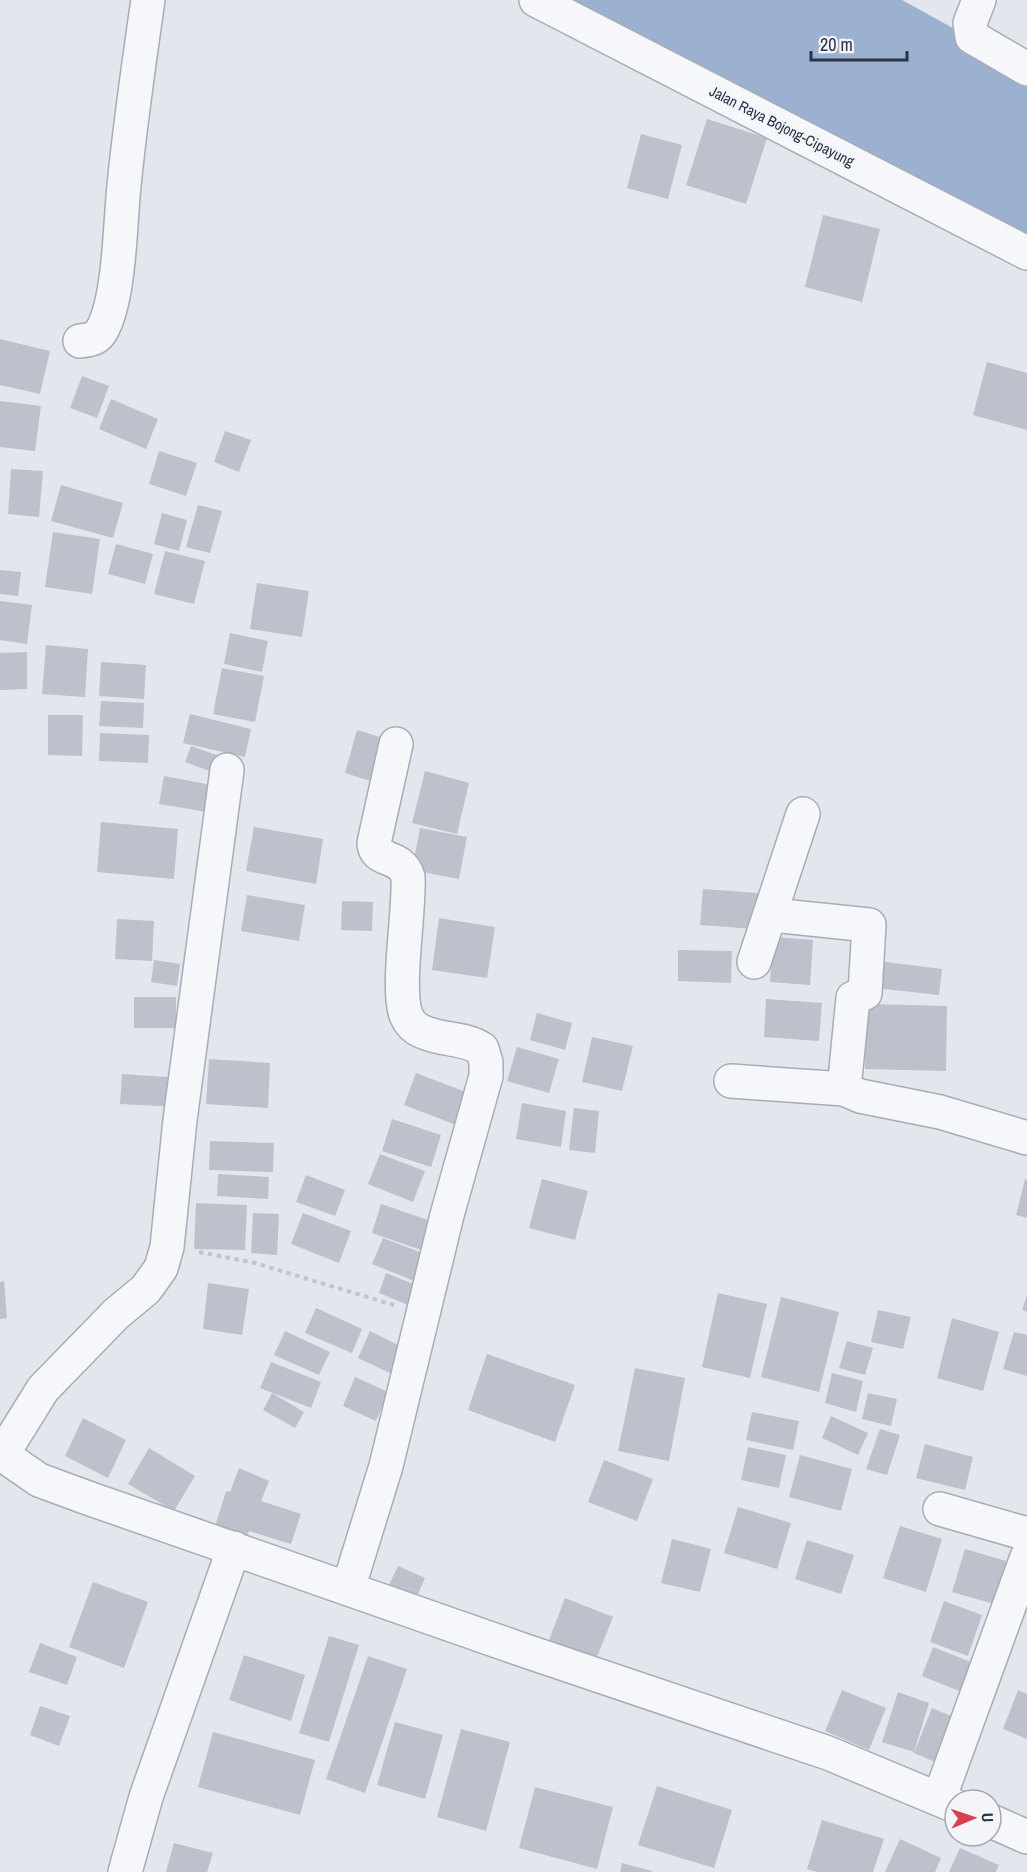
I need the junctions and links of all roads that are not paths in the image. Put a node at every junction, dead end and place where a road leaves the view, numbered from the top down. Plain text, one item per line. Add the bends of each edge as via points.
1 (148, 0) edge
2 (536, 0) edge
3 (979, 0) edge
4 (1027, 69) edge
5 (1027, 253) edge
6 (80, 341) dead end
7 (396, 744) dead end
8 (227, 770) dead end
9 (803, 814) dead end
10 (772, 915) junction
11 (754, 962) dead end
12 (731, 1081) dead end
13 (844, 1089) junction
14 (1027, 1138) edge
15 (1, 1454) edge
16 (940, 1509) dead end
17 (1027, 1534) edge
18 (234, 1548) junction
19 (1027, 1557) edge
20 (348, 1589) junction
21 (952, 1788) edge
22 (943, 1800) edge
23 (1003, 1826) edge
24 (1027, 1837) edge
25 (125, 1872) edge

1 - 6 street via 120,249 107,318 99,335
2 - 5 street, Jalan Raya Bojong-Cipayung
3 - 4 street via 970,23 972,37
7 - 20 street via 374,850 405,867 408,877 406,1013 412,1025 423,1032 471,1042 483,1049 486,1062 478,1110 447,1215 386,1467
8 - 15 street via 162,1268 146,1289 43,1389
9 - 10 street
10 - 11 street
10 - 13 street via 868,925 865,993 853,998
12 - 13 street
13 - 14 street
15 - 18 street via 39,1480
16 - 17 street
18 - 20 street
18 - 25 street via 146,1797
19 - 21 street
20 - 22 street via 828,1753
23 - 24 street

